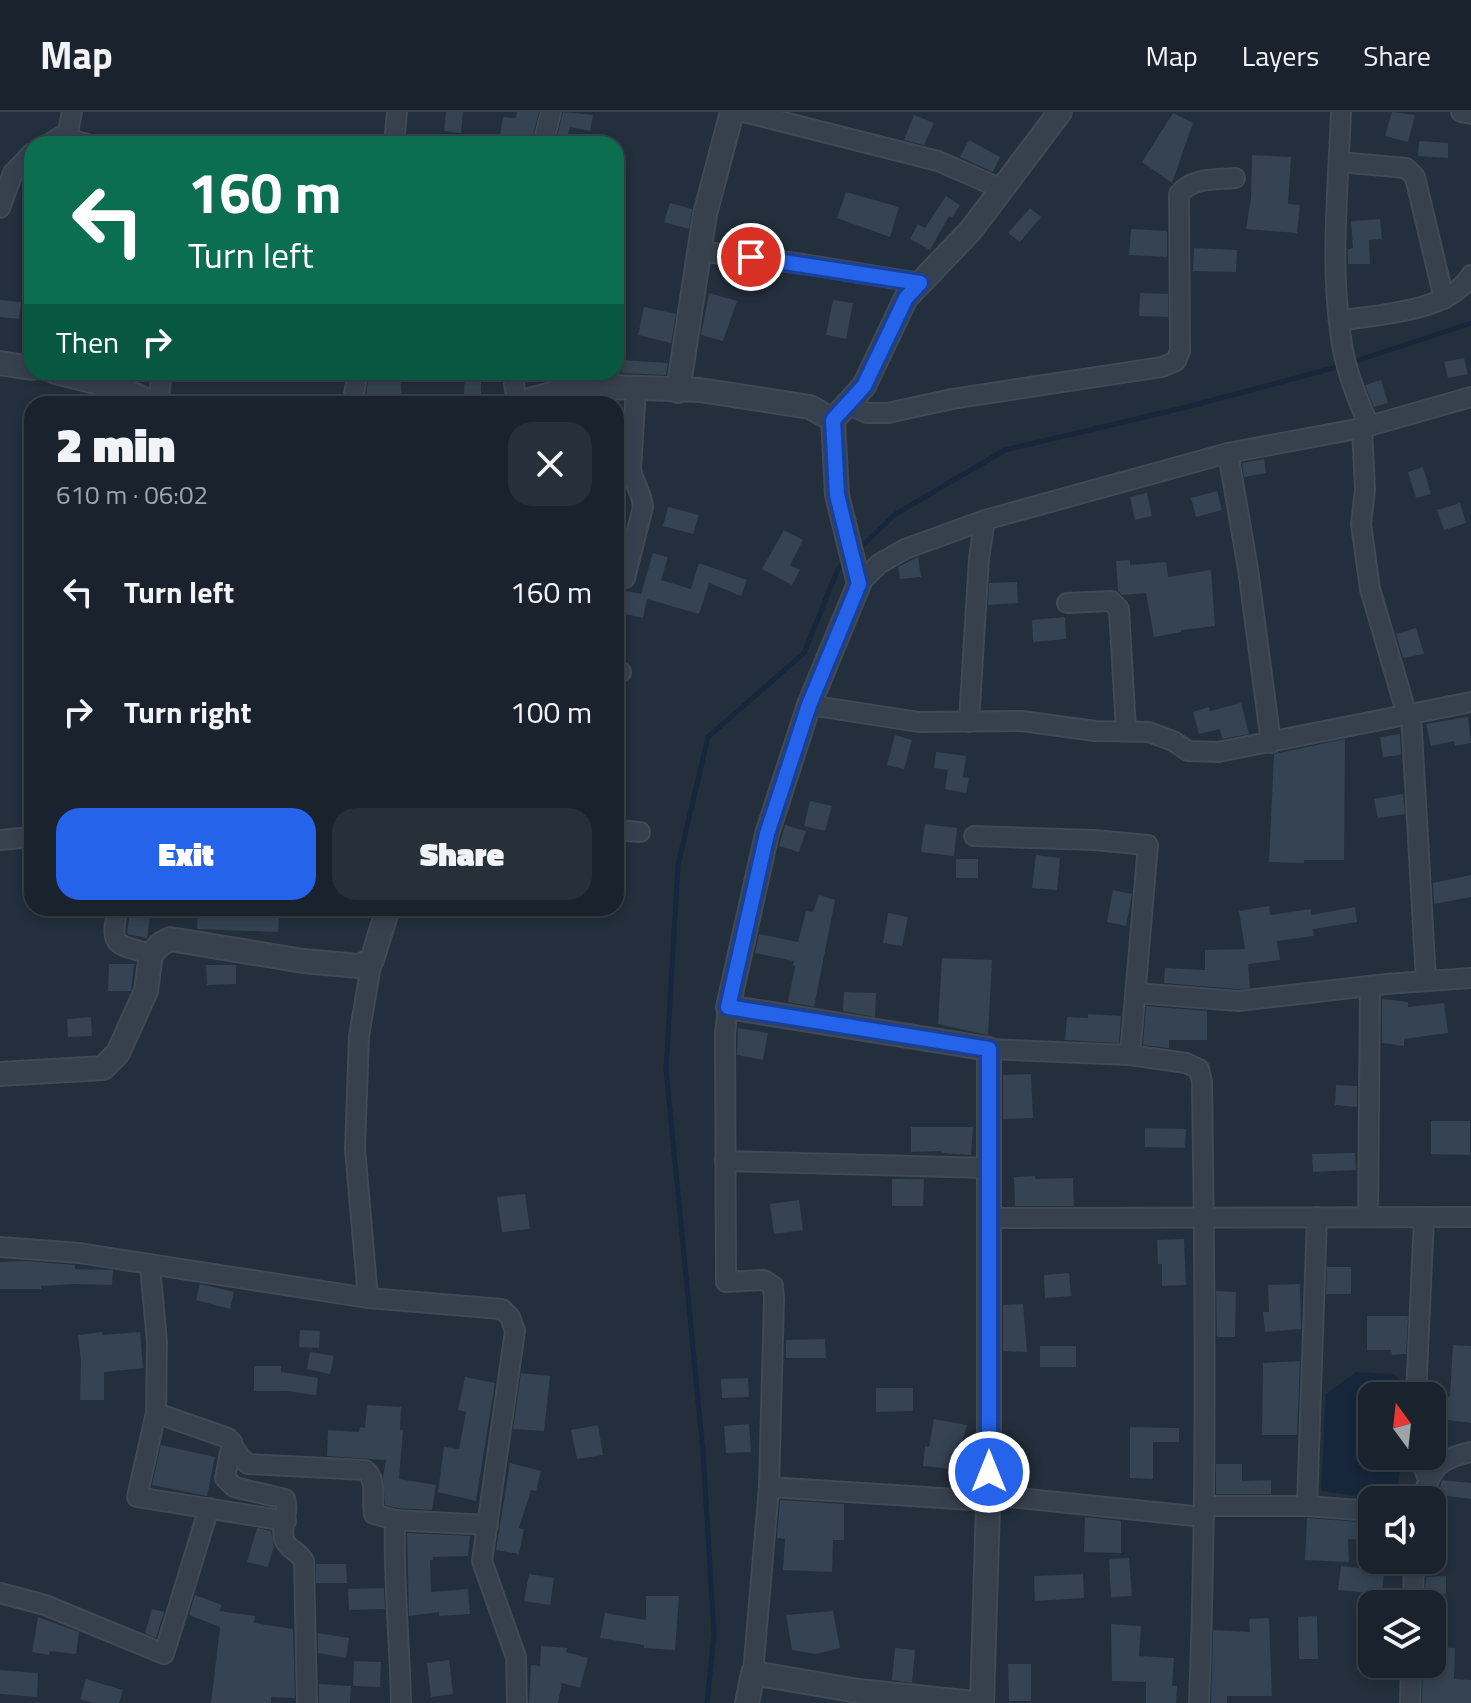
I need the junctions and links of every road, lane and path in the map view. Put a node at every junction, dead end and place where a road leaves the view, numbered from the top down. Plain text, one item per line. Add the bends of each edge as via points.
1 (72, 112) edge
2 (397, 112) edge
3 (551, 112) edge
4 (732, 112) edge
5 (744, 112) edge
6 (1060, 112) edge
7 (1341, 112) edge
8 (1461, 112) edge
9 (1471, 114) edge
10 (63, 136) edge
11 (395, 136) edge
12 (545, 136) edge
13 (24, 161) edge
14 (1339, 162) junction
15 (1235, 178) dead end
16 (1002, 189) junction
17 (0, 208) edge
18 (699, 251) junction
19 (1471, 275) edge
20 (920, 283) junction
21 (1444, 299) junction
22 (1339, 321) junction
23 (0, 363) edge
24 (24, 367) edge
25 (87, 380) edge
26 (636, 389) junction
27 (678, 391) junction
28 (581, 395) edge
29 (138, 396) edge
30 (1471, 397) edge
31 (840, 412) junction
32 (1365, 426) junction
33 (1228, 453) junction
34 (985, 520) junction
35 (625, 578) dead end
36 (859, 584) junction
37 (1067, 603) dead end
38 (1471, 702) edge
39 (809, 705) junction
40 (1409, 715) junction
41 (969, 722) junction
42 (1126, 730) junction
43 (1271, 743) junction
44 (624, 831) edge
45 (640, 832) dead end
46 (974, 836) dead end
47 (24, 838) edge
48 (0, 840) edge
49 (116, 916) edge
50 (386, 916) edge
51 (151, 954) junction
52 (372, 960) junction
53 (1471, 978) edge
54 (1426, 980) junction
55 (1370, 986) junction
56 (1136, 993) junction
57 (728, 1007) junction
58 (989, 1049) junction
59 (1130, 1055) junction
60 (0, 1074) edge
61 (725, 1161) junction
62 (988, 1168) junction
63 (1204, 1217) junction
64 (1317, 1217) junction
65 (1368, 1217) junction
66 (1424, 1217) junction
67 (1471, 1217) edge
68 (989, 1218) junction
69 (0, 1247) edge
70 (150, 1265) junction
71 (368, 1298) junction
72 (1417, 1382) edge
73 (156, 1413) junction
74 (232, 1442) junction
75 (1471, 1452) edge
76 (1424, 1470) edge
77 (1428, 1479) junction
78 (1426, 1486) edge
79 (769, 1487) junction
80 (989, 1498) junction
81 (1307, 1506) junction
82 (209, 1508) junction
83 (1358, 1510) edge
84 (1204, 1512) junction
85 (395, 1520) junction
86 (286, 1521) junction
87 (488, 1525) junction
88 (0, 1593) edge
89 (753, 1673) junction
90 (1411, 1678) edge
91 (891, 1699) edge
92 (307, 1703) edge
93 (401, 1703) edge
94 (517, 1703) edge
95 (747, 1703) edge
96 (974, 1703) edge
97 (982, 1703) edge
98 (1199, 1703) edge
99 (1410, 1703) edge

1 - 10 street
2 - 11 street
3 - 12 street
4 - 18 street
5 - 16 street via 938,161
6 - 16 street
7 - 14 street
8 - 9 street
13 - 17 street via 13,173
14 - 21 street via 1406,168 1415,177
14 - 22 street
15 - 31 street via 1197,181 1179,194 1176,361 888,413
16 - 20 street
18 - 20 street
18 - 27 street
19 - 21 street via 1464,288
20 - 31 street via 906,298 864,386
21 - 22 street
22 - 32 street
23 - 24 street
25 - 29 street
26 - 27 street
26 - 28 street
26 - 35 street via 631,469 643,507
27 - 31 street
30 - 32 street
31 - 36 street via 837,495
32 - 33 street
32 - 40 street via 1361,524 1370,589
33 - 34 street
33 - 43 street
34 - 36 street via 905,549
34 - 41 street
36 - 39 street
37 - 42 street via 1111,601 1119,609
38 - 40 street
39 - 41 street via 919,722
39 - 57 street via 767,834
40 - 43 street
40 - 54 street
41 - 42 street
42 - 43 street via 1149,732 1188,751
44 - 45 street
46 - 56 street via 1148,845
47 - 48 street
49 - 51 street via 112,932 119,945
50 - 52 street
51 - 52 street via 170,939 303,961 359,966
51 - 60 street via 146,991 118,1053 103,1068
52 - 71 street via 359,1036 355,1149
53 - 54 street
54 - 55 street
55 - 56 street via 1238,1001
55 - 65 street
56 - 59 street
57 - 58 street
57 - 61 street
58 - 59 street
58 - 62 street
59 - 63 street via 1199,1069
61 - 62 street
61 - 79 street via 726,1282 764,1280 773,1286
62 - 68 street
63 - 64 street
63 - 68 street
63 - 84 street
64 - 65 street
64 - 81 street
65 - 66 street
66 - 67 street
66 - 72 street
68 - 80 street
69 - 70 street
70 - 71 street
70 - 73 street
71 - 87 street via 502,1309 510,1317 515,1331
73 - 74 street
73 - 82 street via 137,1497
74 - 85 street via 248,1464 365,1470 373,1482 374,1514
74 - 86 street via 227,1482 285,1499
75 - 77 street via 1439,1462
76 - 77 street
77 - 78 street
79 - 80 street
79 - 89 street
80 - 84 street
80 - 97 street
81 - 83 street
81 - 84 street
82 - 86 street
82 - 88 street via 164,1654 45,1605
84 - 98 street
85 - 87 street
85 - 93 street
86 - 92 street via 286,1544 304,1561
87 - 94 street via 482,1561 516,1657
89 - 91 street
89 - 95 street
90 - 99 street
91 - 96 street

